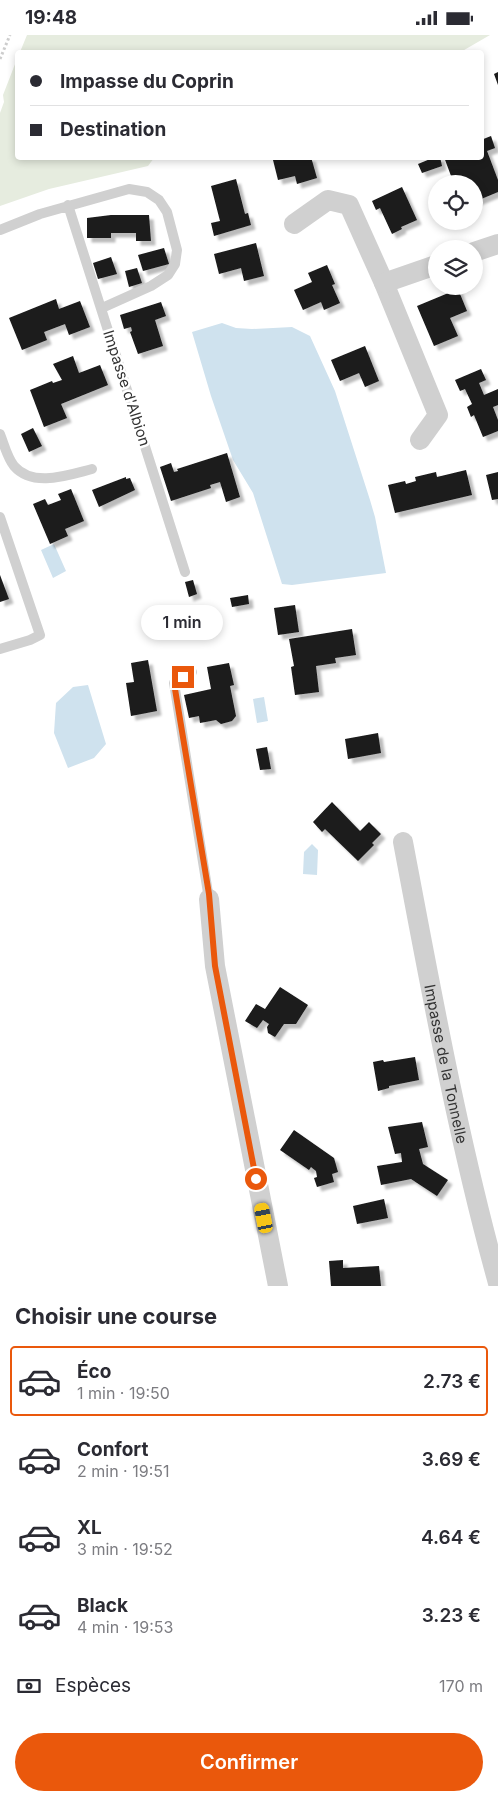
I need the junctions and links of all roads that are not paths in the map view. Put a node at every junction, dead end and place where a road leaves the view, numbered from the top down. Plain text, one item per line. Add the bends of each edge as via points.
1 (68, 205) junction
2 (294, 224) dead end
3 (0, 230) edge
4 (498, 243) edge
5 (483, 249) edge
6 (428, 268) edge
7 (384, 283) junction
8 (102, 308) junction
9 (0, 434) edge
10 (420, 440) dead end
11 (92, 469) dead end
12 (0, 517) edge
13 (185, 572) dead end
14 (0, 649) edge
15 (192, 672) dead end
16 (402, 842) dead end
17 (210, 899) joint
18 (498, 1283) edge
19 (278, 1286) edge

1 - 3 lane
1 - 8 lane, Impasse d'Albion
1 - 8 lane via 129,189 148,192 167,212 177,250 175,264 168,275
2 - 7 street via 328,200 349,205
4 - 5 street
6 - 7 street
7 - 10 street via 438,415
8 - 13 lane, Impasse d'Albion
9 - 11 lane via 15,466 25,474 55,478
12 - 14 lane via 40,635
15 - 17 lane via 174,683
16 - 18 street, Impasse de la Tonnelle via 447,1070
17 - 19 street via 215,966

